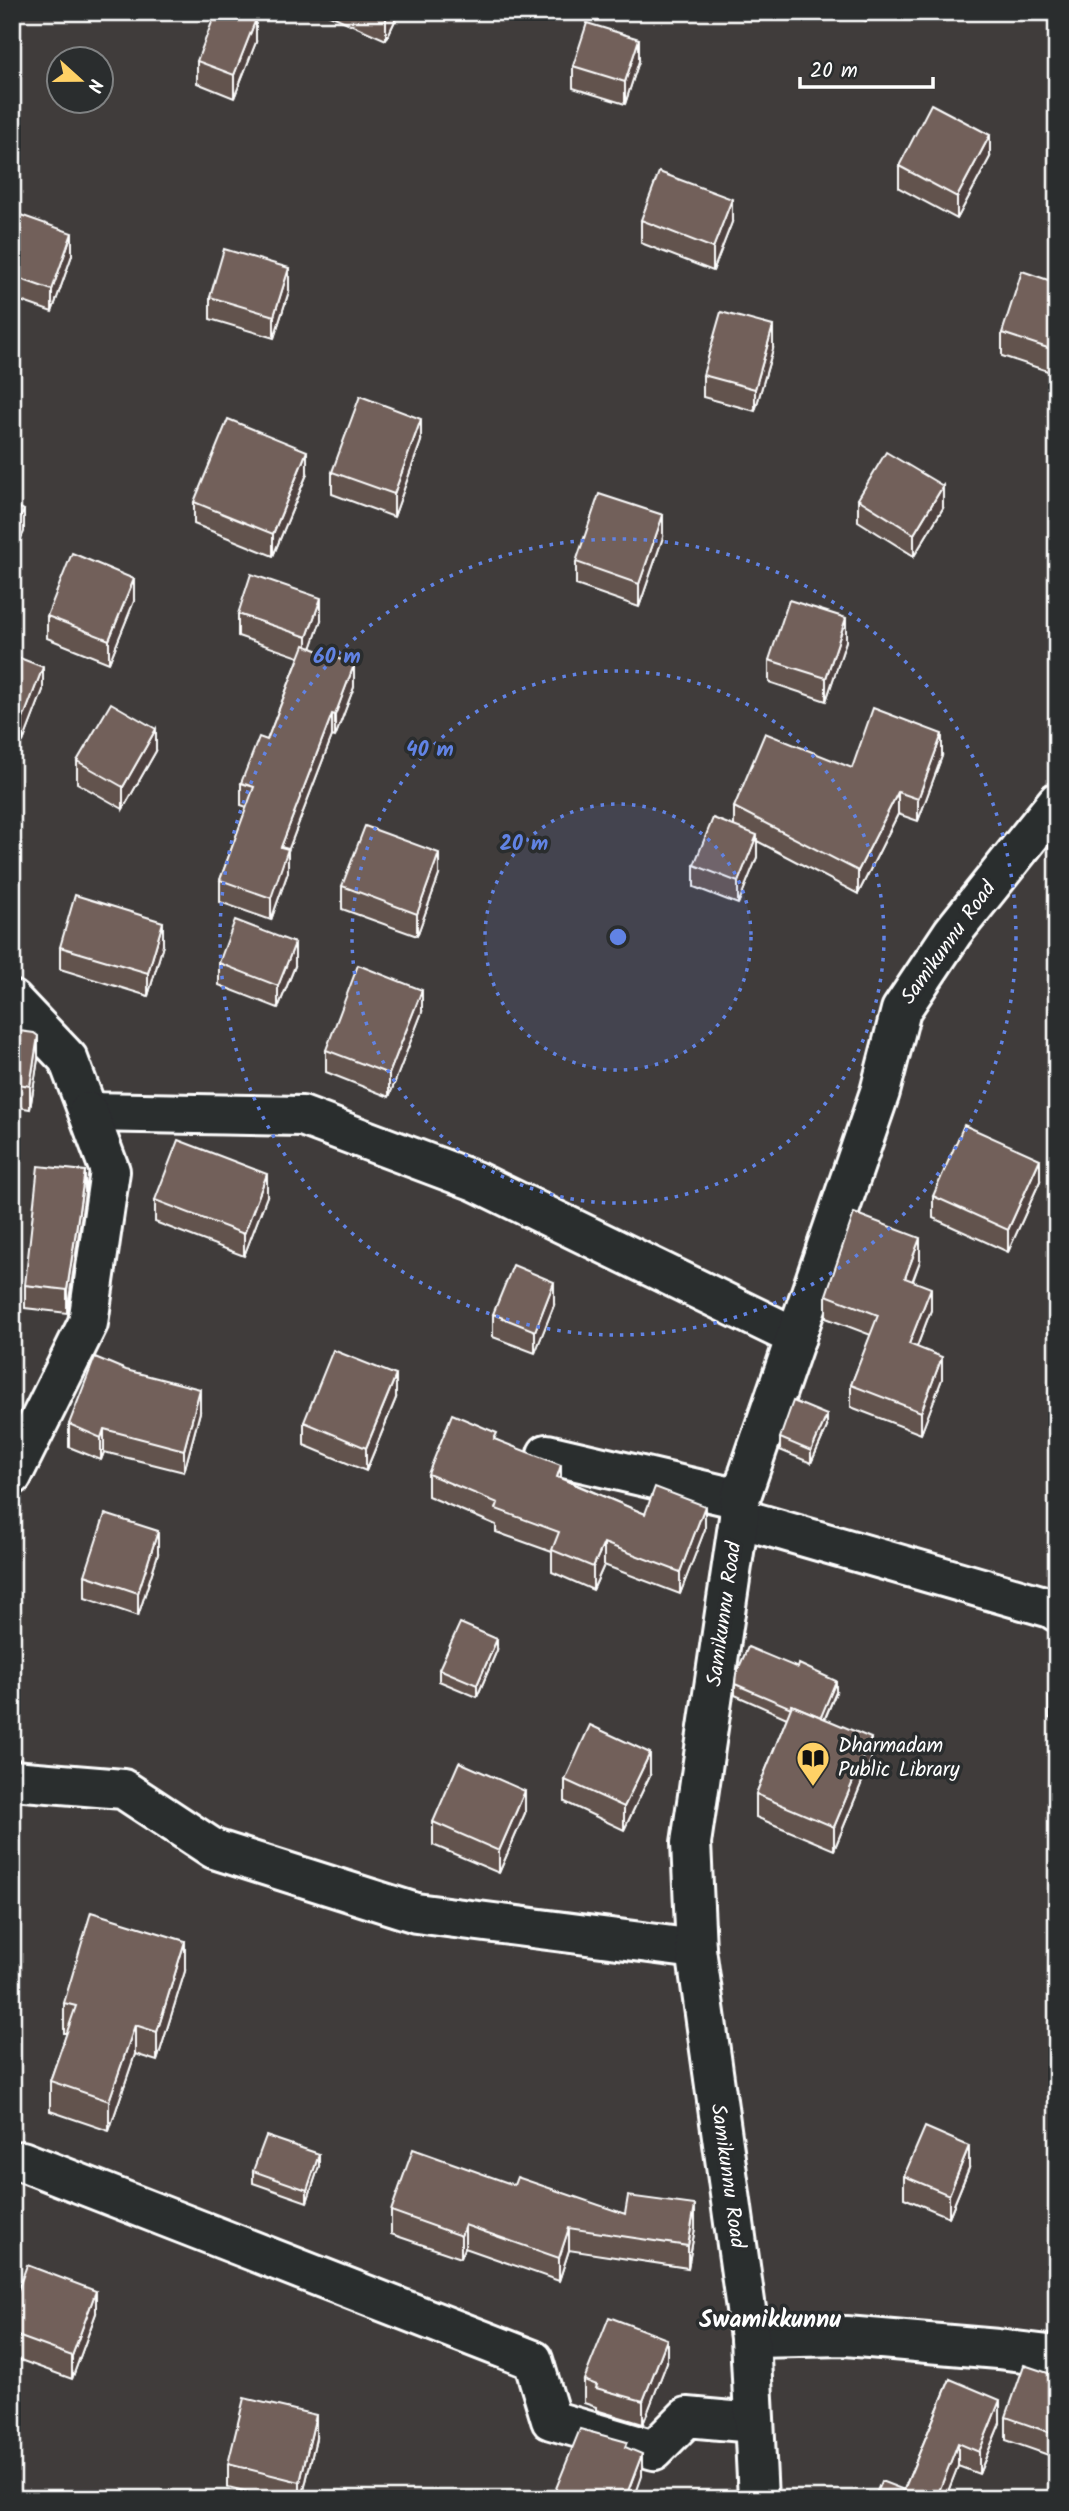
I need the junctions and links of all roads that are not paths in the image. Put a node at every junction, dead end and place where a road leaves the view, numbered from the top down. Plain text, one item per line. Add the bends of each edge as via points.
1 (1057, 802) edge
2 (12, 1000) edge
3 (88, 1112) junction
4 (796, 1336) junction
5 (547, 1454) dead end
6 (12, 1476) edge
7 (739, 1509) junction
8 (1057, 1612) edge
9 (12, 1780) edge
10 (696, 1949) junction
11 (22, 2161) dead end
12 (750, 2338) junction
13 (1057, 2356) edge
14 (754, 2423) junction
15 (758, 2499) edge

1 - 4 street, Samikunnu Road via 953,932 901,1010 880,1092
2 - 3 street via 68,1059
3 - 4 street via 302,1116 475,1181
3 - 6 street via 110,1171 88,1323
4 - 7 street, Samikunnu Road
5 - 7 street
7 - 8 street
7 - 10 street, Samikunnu Road via 691,1843
9 - 10 street via 123,1789 214,1849 416,1913
10 - 12 street, Samikunnu Road
11 - 14 street via 533,2360 551,2420 654,2451 687,2417
12 - 13 street via 846,2336
12 - 14 street, Samikunnu Road
14 - 15 street, Samikunnu Road

